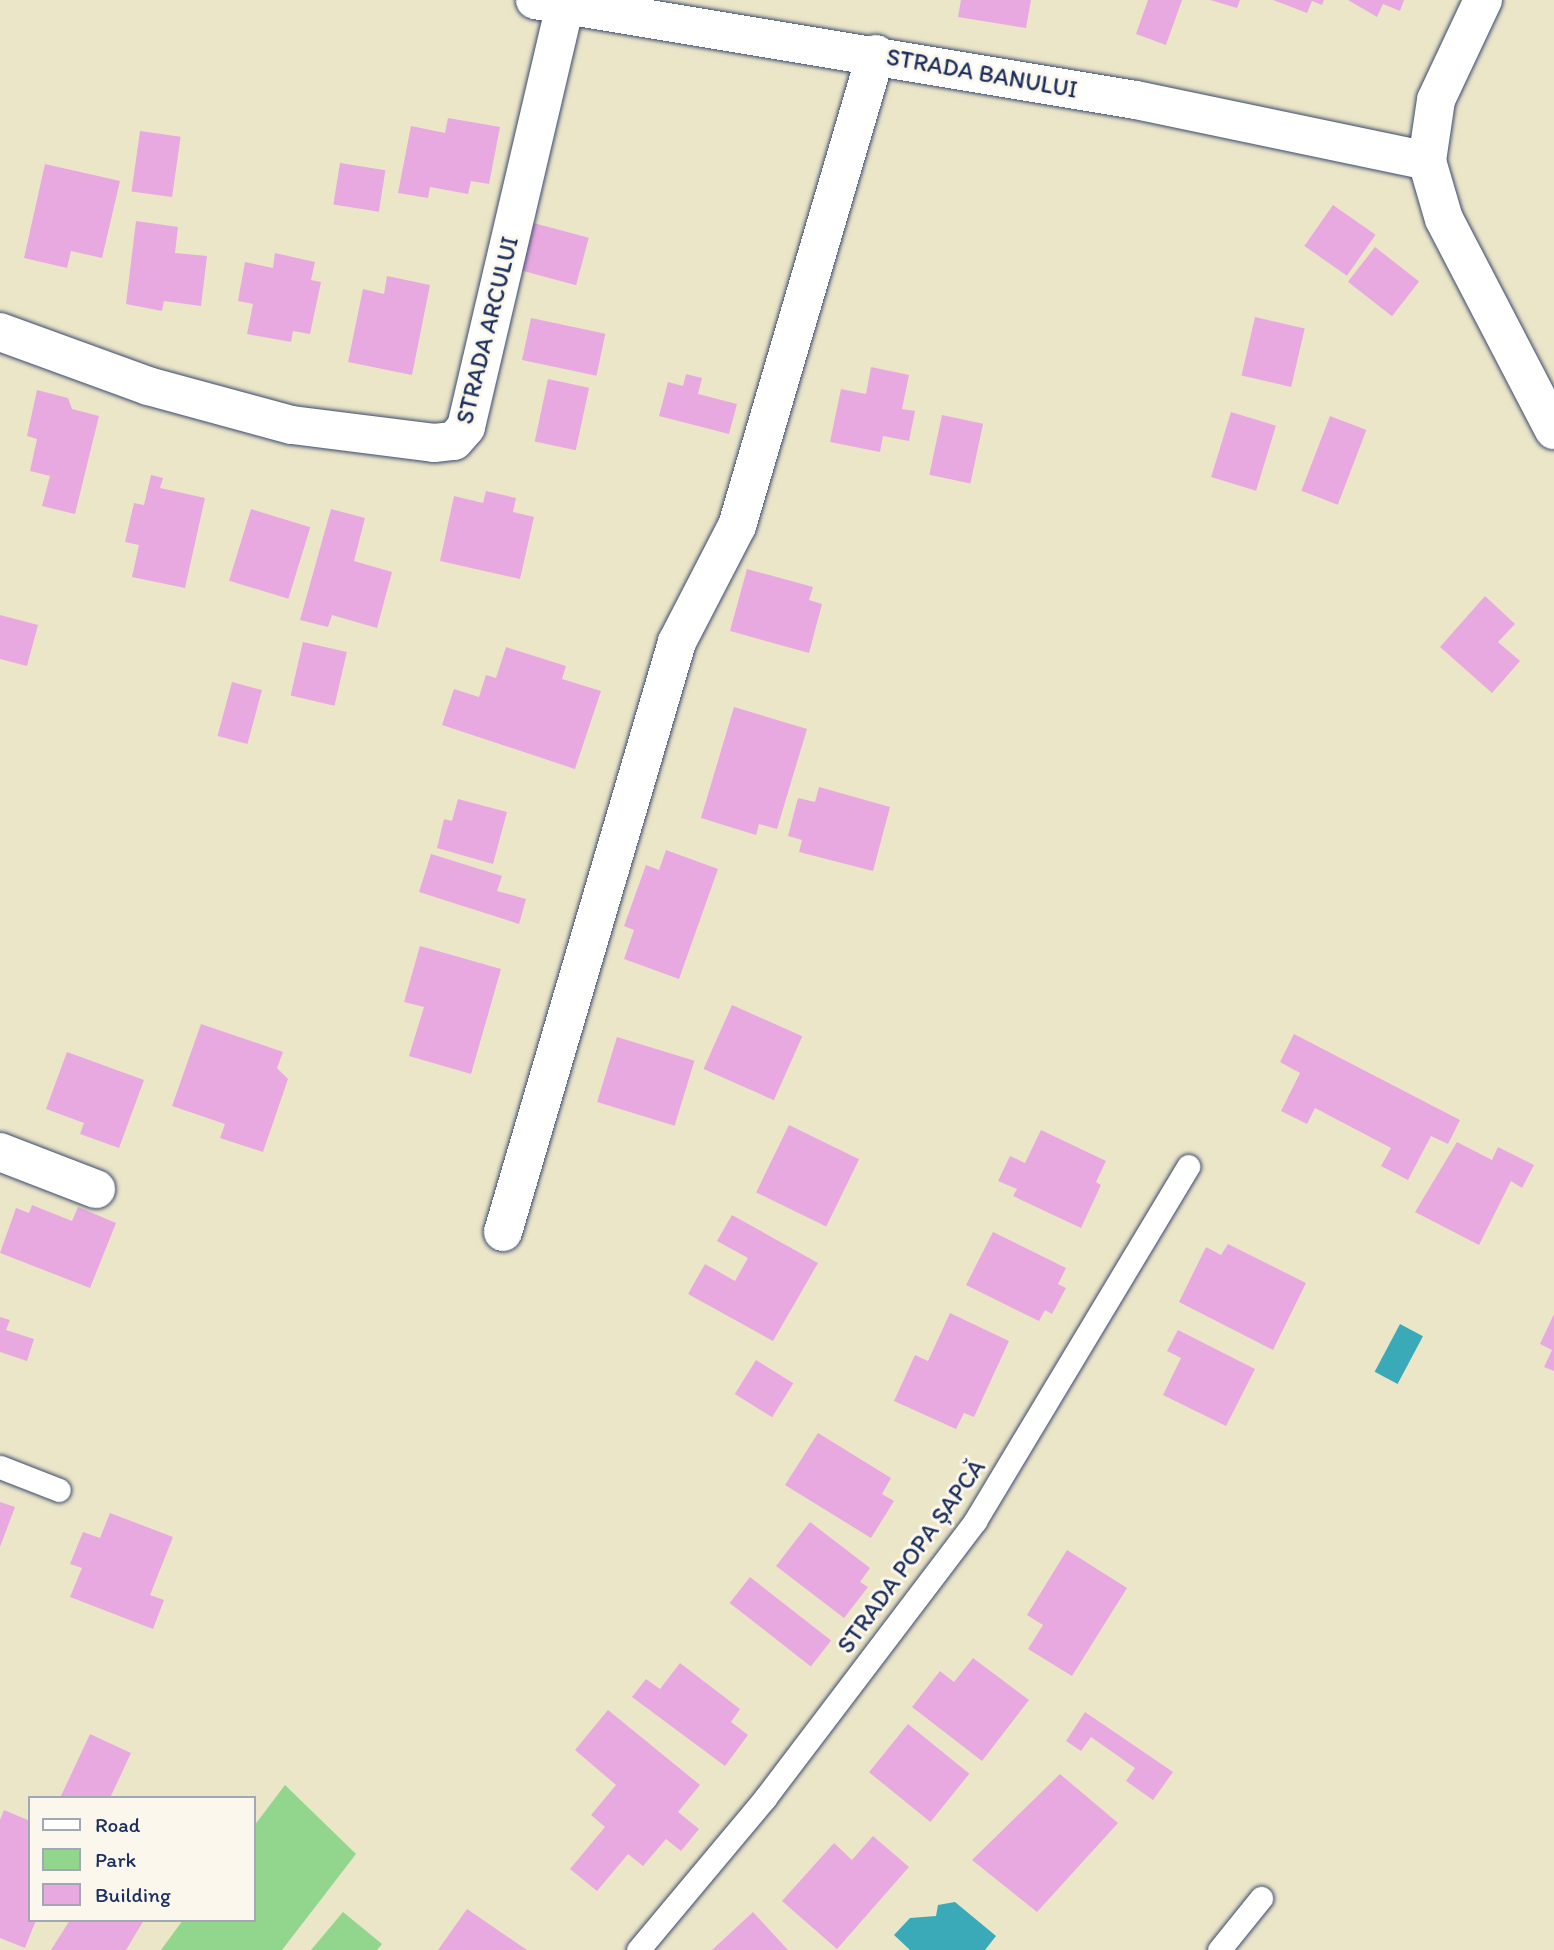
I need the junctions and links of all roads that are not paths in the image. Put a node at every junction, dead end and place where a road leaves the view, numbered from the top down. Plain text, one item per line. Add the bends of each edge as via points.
1 (1483, 0) edge
2 (550, 2) edge
3 (876, 54) junction
4 (1427, 161) junction
5 (0, 332) edge
6 (1554, 430) edge
7 (0, 1152) edge
8 (1188, 1166) dead end
9 (96, 1189) dead end
10 (503, 1232) dead end
11 (0, 1467) edge
12 (59, 1489) dead end
13 (1262, 1898) dead end
14 (638, 1950) edge
15 (1219, 1950) edge

1 - 4 street via 1436,100
2 - 3 street, STRADA BANULUI
2 - 5 street, STRADA ARCULUI via 466,427 454,441 434,443 292,425 148,386
3 - 4 street, STRADA BANULUI via 1136,100
3 - 10 street via 737,526 677,642
4 - 6 street via 1444,219
7 - 9 street
8 - 14 lane, STRADA POPA ȘAPCĂ via 975,1521 765,1798
11 - 12 lane
13 - 15 lane

